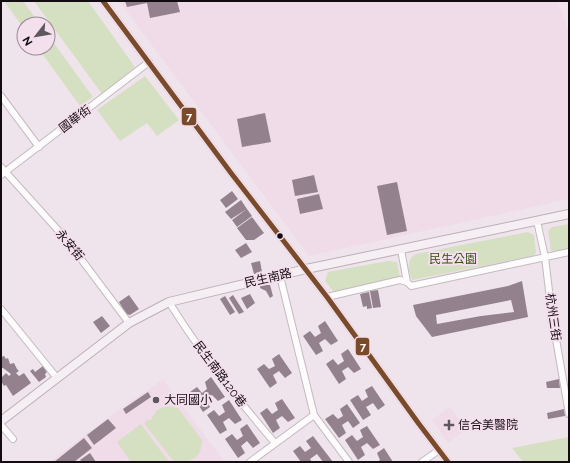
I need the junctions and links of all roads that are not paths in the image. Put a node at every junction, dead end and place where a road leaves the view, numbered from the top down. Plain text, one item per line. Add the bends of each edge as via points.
1 (103, 1) edge
2 (149, 62) junction
3 (1, 96) edge
4 (39, 147) junction
5 (2, 171) edge
6 (569, 214) edge
7 (537, 221) junction
8 (401, 250) junction
9 (569, 252) edge
10 (545, 257) junction
11 (306, 269) junction
12 (280, 276) junction
13 (407, 282) junction
14 (327, 297) junction
15 (169, 302) junction
16 (1, 309) edge
17 (129, 323) junction
18 (58, 378) junction
19 (569, 414) edge
20 (314, 415) junction
21 (1, 421) edge
22 (1, 425) edge
23 (13, 439) dead end
24 (275, 443) junction
25 (439, 450) junction
26 (250, 462) edge
27 (349, 462) edge
28 (422, 462) edge
29 (448, 462) edge

1 - 2 street
2 - 4 street, 國華街
2 - 11 street
3 - 4 street
4 - 5 street, 國華街
5 - 17 street, 永安街 via 66,239
6 - 7 main road, 民生南路
7 - 8 main road, 民生南路
7 - 10 street, 杭州三街
8 - 11 main road, 民生南路
8 - 13 street
9 - 10 street
10 - 13 street via 411,286
10 - 19 street, 杭州三街
11 - 12 main road, 民生南路
11 - 14 street
12 - 15 main road, 民生南路
12 - 20 street
13 - 14 street via 400,280
14 - 25 street
15 - 17 main road, 民生南路
15 - 24 street, 民生南路120巷 via 240,402
16 - 18 street
17 - 18 main road, 民生南路
18 - 21 main road, 民生南路
20 - 24 street
20 - 27 street
22 - 23 street
24 - 26 street
25 - 28 street
25 - 29 street

